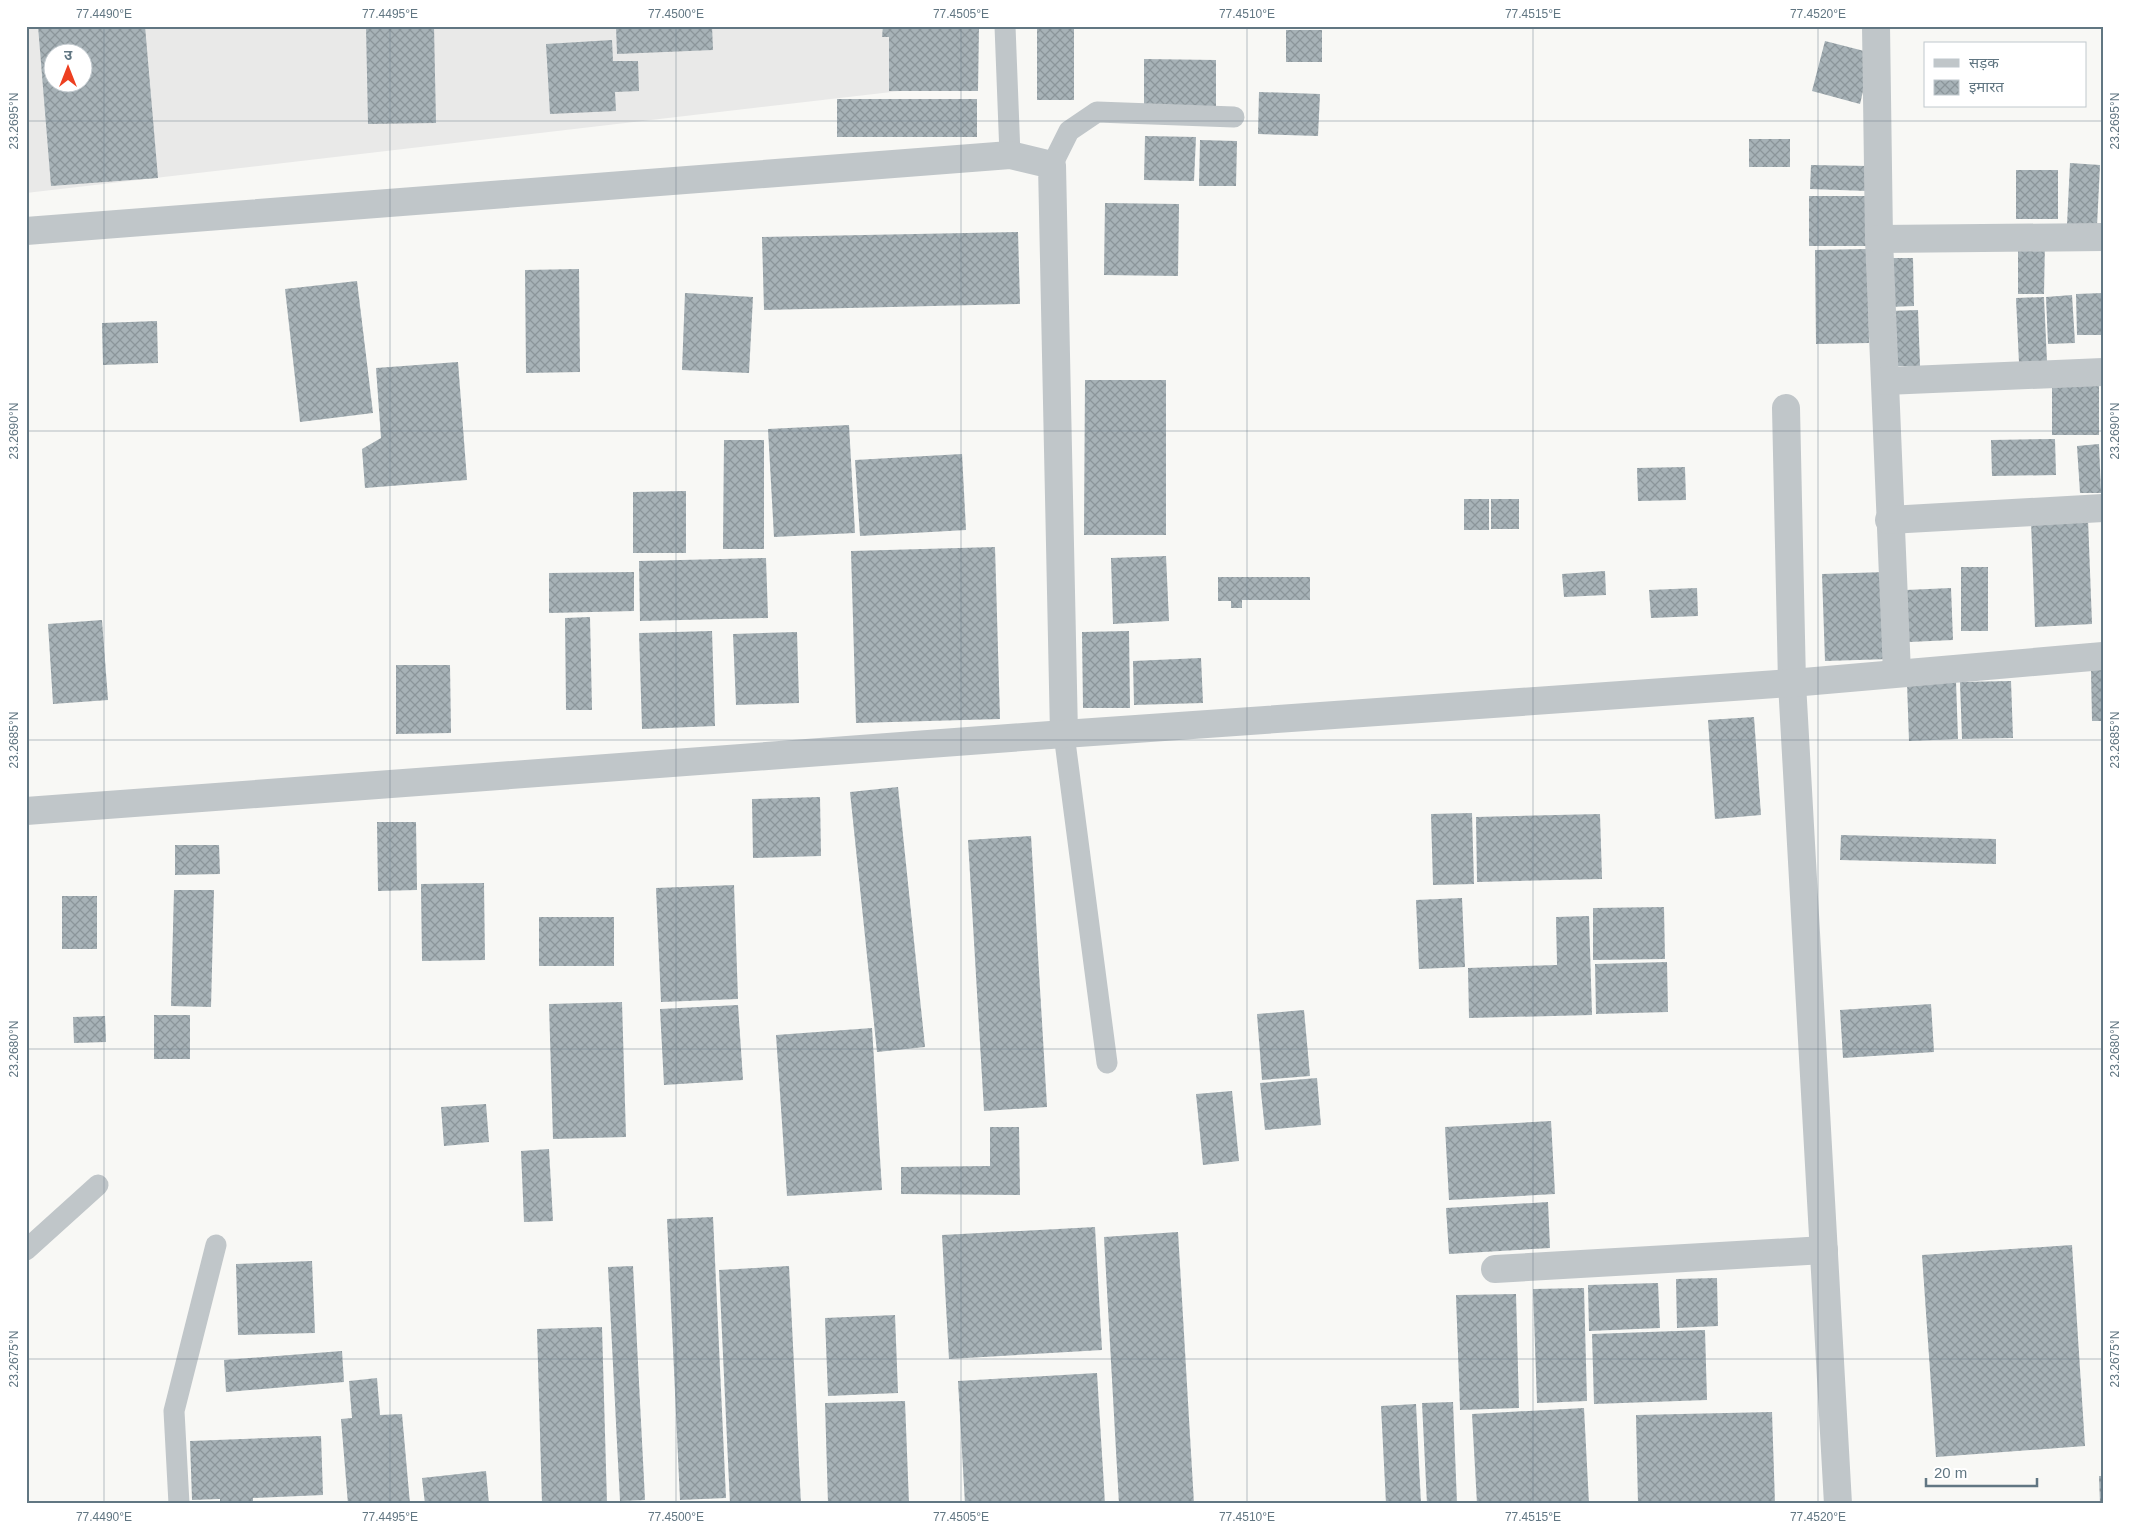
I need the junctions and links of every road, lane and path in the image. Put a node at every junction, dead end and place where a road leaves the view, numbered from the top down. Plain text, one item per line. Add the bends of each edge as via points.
1 (1005, 26) edge
2 (1876, 26) edge
3 (1234, 117) dead end
4 (1010, 155) junction
5 (1052, 165) junction
6 (26, 231) edge
7 (2103, 237) edge
8 (1879, 239) junction
9 (2103, 372) edge
10 (1885, 381) junction
11 (1786, 408) dead end
12 (2103, 508) edge
13 (1889, 520) junction
14 (2103, 656) edge
15 (1897, 673) junction
16 (1792, 683) junction
17 (1064, 734) junction
18 (26, 811) edge
19 (1107, 1063) dead end
20 (98, 1185) dead end
21 (216, 1245) dead end
22 (26, 1250) edge
23 (1824, 1250) junction
24 (1495, 1270) dead end
25 (178, 1504) edge
26 (1838, 1504) edge

1 - 4 lane
2 - 8 street
3 - 5 lane via 1097,112 1069,131
4 - 5 street
4 - 6 street
5 - 17 street
7 - 8 street
8 - 10 street
9 - 10 street
10 - 13 street
11 - 16 street
12 - 13 street
13 - 15 street
14 - 15 street
15 - 16 street
16 - 17 street
16 - 23 street
17 - 18 street
17 - 19 lane
20 - 22 lane
21 - 25 lane via 174,1410
23 - 24 street
23 - 26 street

